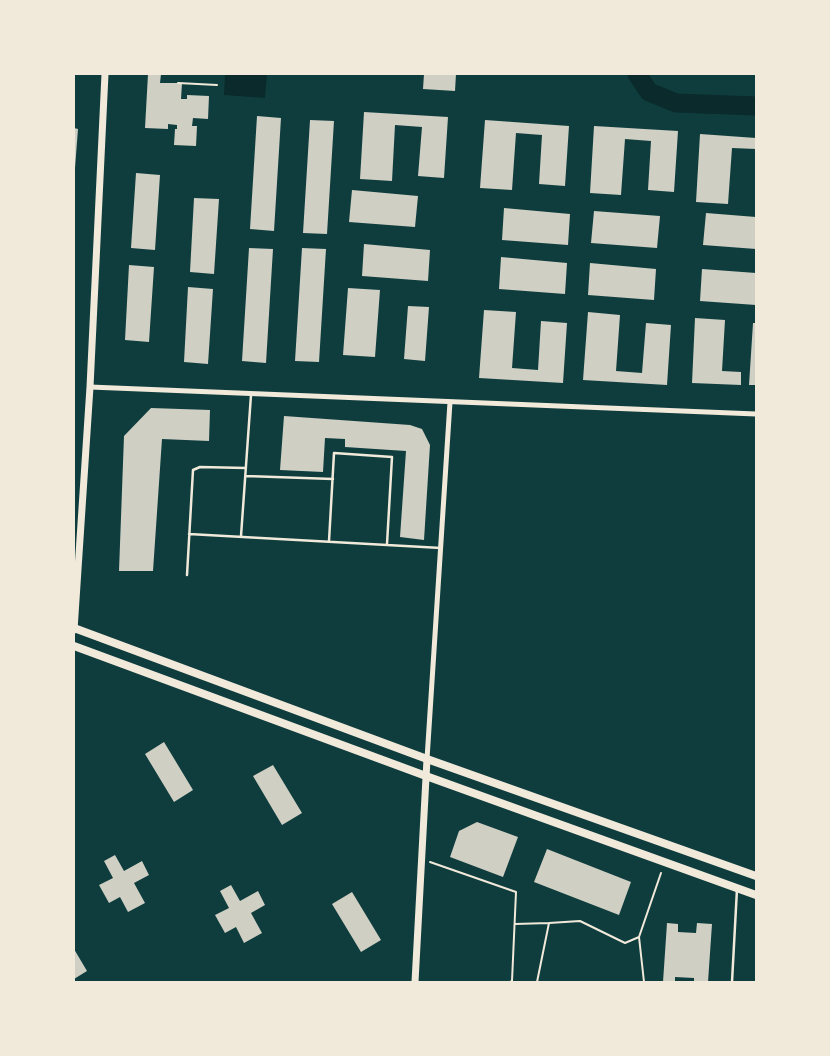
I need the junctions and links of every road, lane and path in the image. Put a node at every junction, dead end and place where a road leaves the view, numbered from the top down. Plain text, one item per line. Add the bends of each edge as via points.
1 (105, 74) edge
2 (178, 83) dead end
3 (216, 85) dead end
4 (90, 387) junction
5 (251, 394) junction
6 (450, 402) junction
7 (756, 414) edge
8 (246, 468) junction
9 (246, 476) junction
10 (332, 479) junction
11 (189, 534) junction
12 (241, 536) junction
13 (329, 541) junction
14 (387, 544) junction
15 (441, 548) junction
16 (187, 575) dead end
17 (74, 629) edge
18 (74, 646) edge
19 (427, 758) junction
20 (426, 776) junction
21 (420, 859) junction
22 (661, 873) dead end
23 (756, 876) edge
24 (737, 888) junction
25 (756, 895) edge
26 (549, 923) junction
27 (515, 924) junction
28 (638, 937) junction
29 (415, 982) edge
30 (510, 982) edge
31 (537, 982) edge
32 (644, 982) edge
33 (732, 982) edge

1 - 4 street
2 - 3 path
4 - 5 street
4 - 17 street
5 - 6 street
5 - 8 lane
6 - 7 street
6 - 15 street
8 - 9 lane
8 - 11 lane via 200,466 193,470
9 - 10 lane
9 - 12 lane
10 - 13 lane
10 - 14 lane via 334,453 392,456
11 - 12 lane
11 - 16 lane
12 - 13 lane
13 - 14 lane
14 - 15 lane
15 - 19 street
17 - 19 main road
18 - 20 main road
19 - 20 street
19 - 23 main road
20 - 21 street
20 - 24 main road
21 - 27 path via 516,892
21 - 29 street
22 - 28 path
24 - 25 main road
24 - 33 lane
26 - 27 path
26 - 28 path via 580,921 624,943
26 - 31 path
27 - 30 path
28 - 32 path

